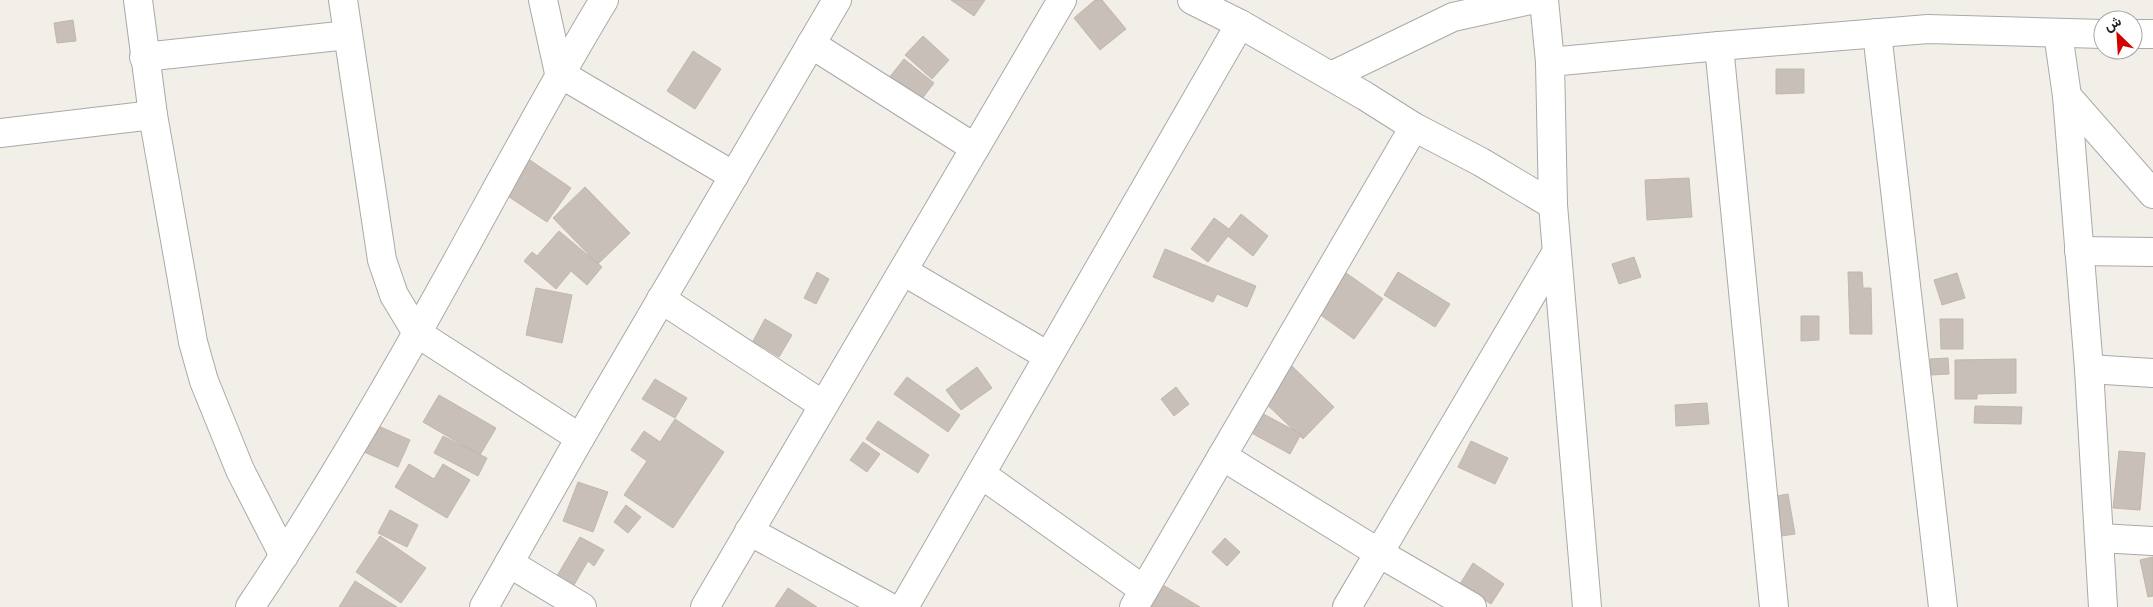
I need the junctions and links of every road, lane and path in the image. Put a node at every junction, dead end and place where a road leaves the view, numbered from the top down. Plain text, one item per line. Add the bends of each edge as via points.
1 (138, 0) edge
2 (343, 0) edge
3 (543, 0) edge
4 (604, 0) edge
5 (837, 0) edge
6 (1062, 0) edge
7 (1192, 0) edge
8 (1530, 0) edge
9 (1544, 0) edge
10 (1240, 24) junction
11 (1877, 33) junction
12 (2058, 33) junction
13 (2093, 34) edge
14 (348, 35) junction
15 (811, 44) junction
16 (1718, 46) junction
17 (144, 57) junction
18 (1550, 62) junction
19 (559, 73) junction
20 (1330, 76) junction
21 (2067, 96) junction
22 (153, 115) junction
23 (1414, 127) junction
24 (0, 134) edge
25 (975, 148) junction
26 (734, 176) junction
27 (2153, 194) edge
28 (1553, 204) junction
29 (2079, 250) junction
30 (2153, 252) edge
31 (1556, 253) junction
32 (903, 271) junction
33 (661, 299) junction
34 (417, 333) junction
35 (1048, 356) junction
36 (2089, 369) junction
37 (2153, 373) edge
38 (823, 405) junction
39 (580, 438) junction
40 (1222, 456) junction
41 (981, 474) junction
42 (749, 532) junction
43 (2100, 538) junction
44 (2153, 541) edge
45 (1379, 553) junction
46 (284, 556) junction
47 (509, 563) junction
48 (1139, 599) edge
49 (250, 607) edge
50 (484, 607) edge
51 (582, 607) edge
52 (705, 607) edge
53 (889, 607) edge
54 (904, 607) edge
55 (1347, 607) edge
56 (1472, 607) edge
57 (1587, 607) edge
58 (1774, 607) edge
59 (1943, 607) edge
60 (2103, 607) edge

1 - 17 street
2 - 14 street
3 - 19 street
4 - 19 street
5 - 15 street
6 - 25 street
7 - 10 street
8 - 20 street via 1453,17
9 - 18 street
10 - 20 street
10 - 35 street
11 - 12 street via 1928,28
11 - 16 street
11 - 59 street
12 - 13 street
12 - 21 street
14 - 17 street
14 - 34 street via 382,260 394,296
15 - 25 street
15 - 26 street
16 - 18 street
16 - 58 street
17 - 22 street
18 - 28 street
19 - 26 street
19 - 34 street
20 - 23 street
21 - 27 street
21 - 29 street
22 - 24 street
22 - 46 street via 193,342 204,381 240,470
23 - 28 street
23 - 40 street
25 - 32 street
26 - 33 street
28 - 31 street
29 - 30 street
29 - 36 street
31 - 45 street
31 - 57 street
32 - 35 street
32 - 38 street
33 - 38 street
33 - 39 street
34 - 39 street
34 - 46 street
35 - 41 street
36 - 37 street
36 - 43 street
38 - 42 street
39 - 47 street
40 - 45 street
40 - 48 street
41 - 48 street
41 - 54 street
42 - 52 street
42 - 53 street
43 - 44 street
43 - 60 street
45 - 55 street
45 - 56 street
46 - 49 street
47 - 50 street
47 - 51 street

